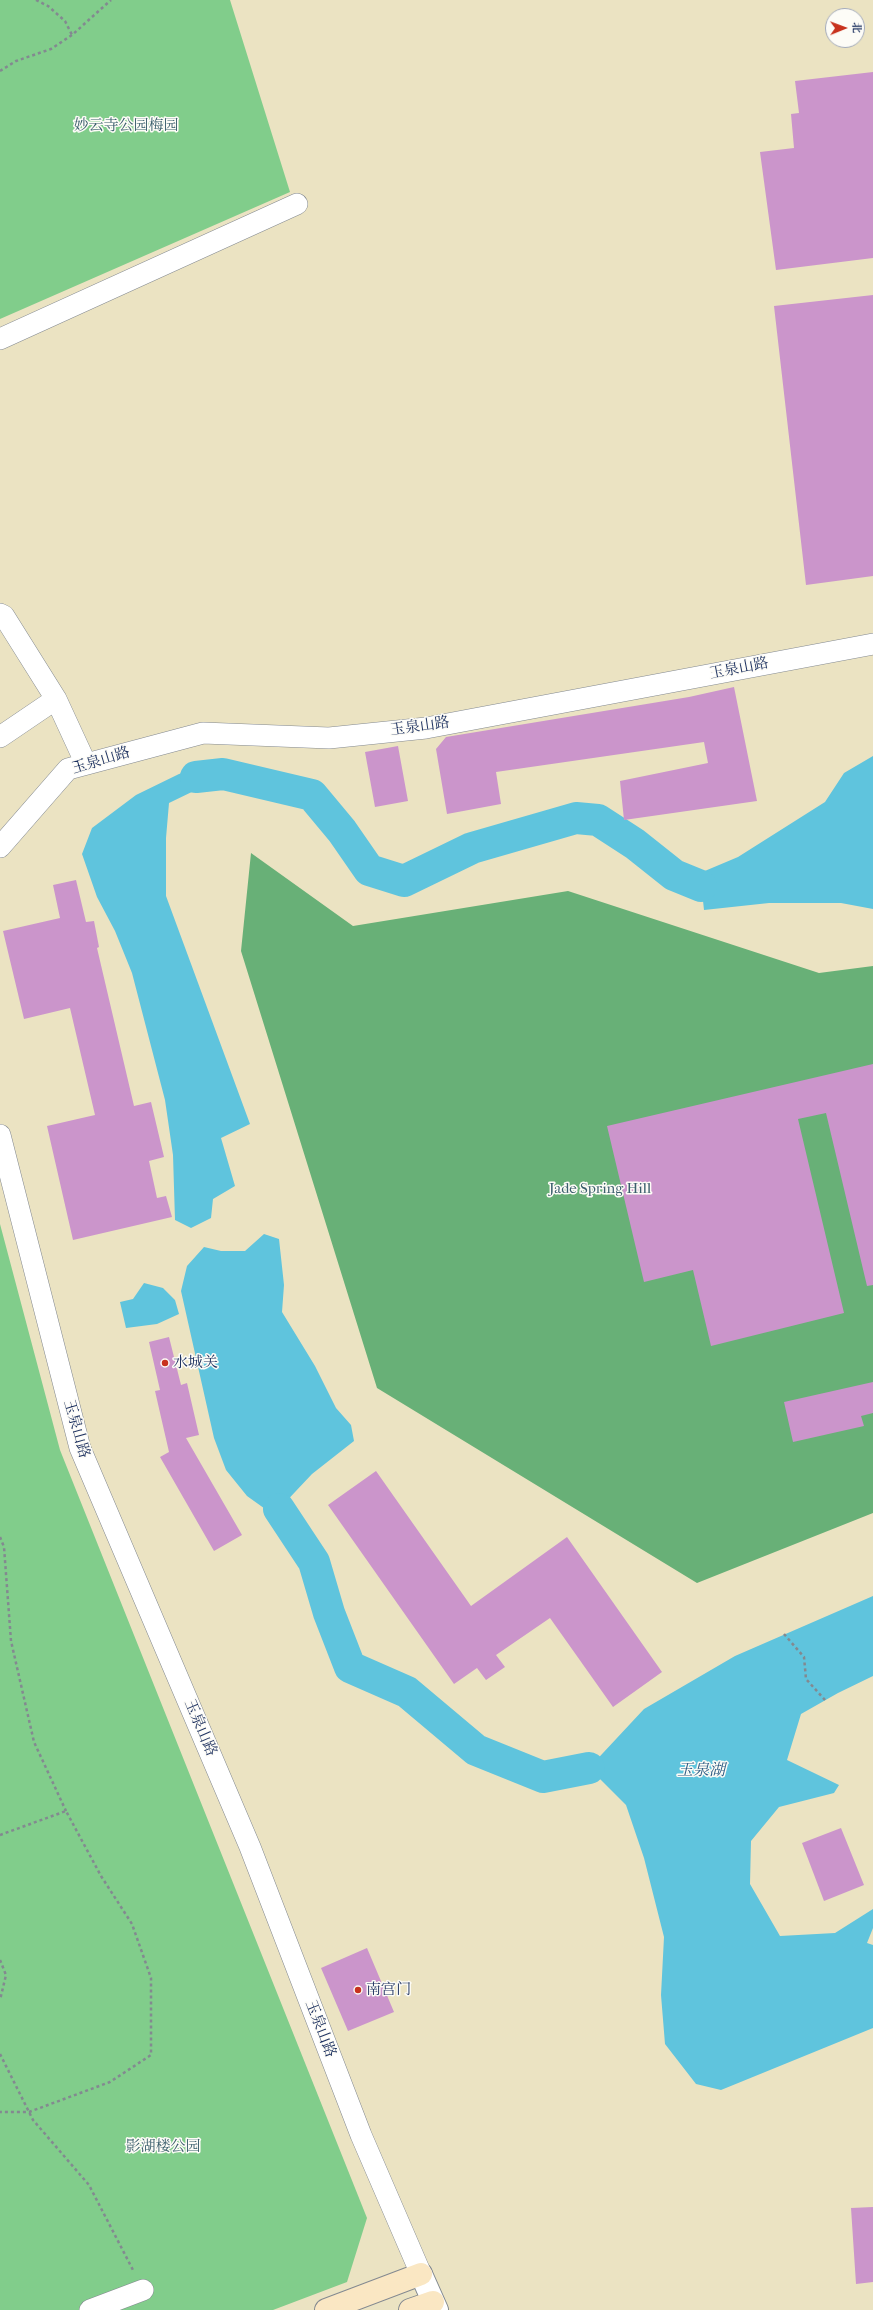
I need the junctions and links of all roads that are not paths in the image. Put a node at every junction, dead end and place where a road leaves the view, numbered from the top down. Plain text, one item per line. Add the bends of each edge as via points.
1 (297, 204) dead end
2 (0, 339) edge
3 (0, 614) edge
4 (873, 644) edge
5 (56, 699) junction
6 (0, 737) edge
7 (86, 764) junction
8 (0, 847) edge
9 (0, 1134) edge
10 (421, 2274) junction
11 (143, 2290) road end
12 (435, 2306) edge
13 (90, 2310) edge
14 (326, 2310) edge
15 (410, 2310) edge

1 - 2 street
3 - 5 street via 4,616
4 - 7 street, 玉泉山路 via 426,728 329,738 204,733
5 - 6 street
5 - 7 street
7 - 8 street, 玉泉山路 via 68,769
9 - 10 street, 玉泉山路 via 80,1448 250,1846 361,2135
10 - 12 street, 玉泉山路
10 - 14 main road
11 - 13 street
12 - 15 main road

